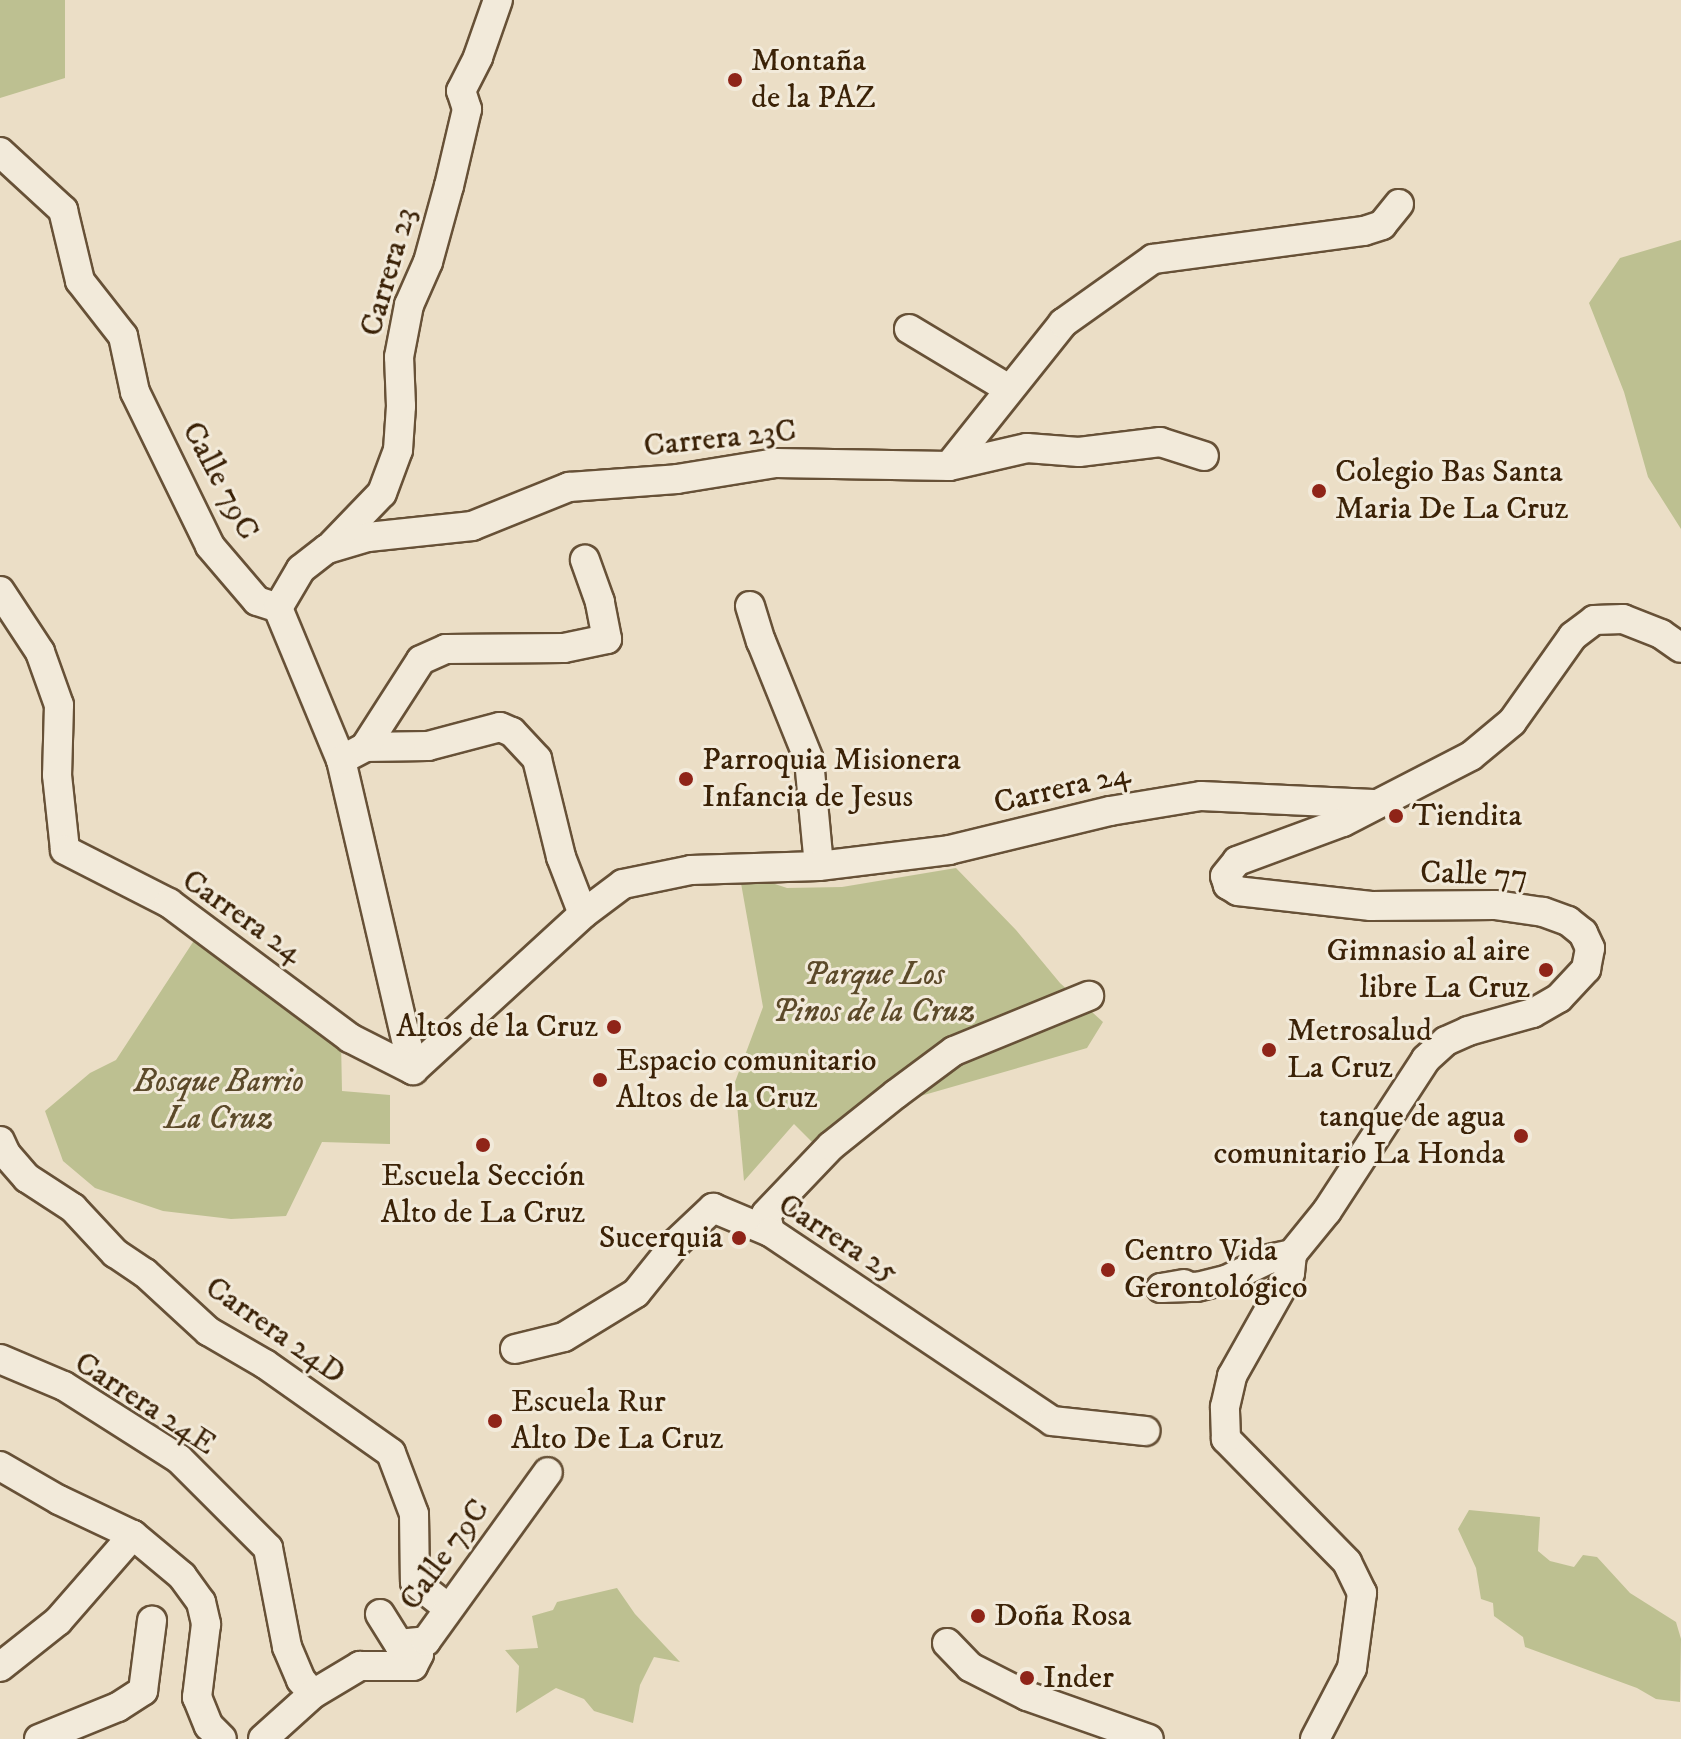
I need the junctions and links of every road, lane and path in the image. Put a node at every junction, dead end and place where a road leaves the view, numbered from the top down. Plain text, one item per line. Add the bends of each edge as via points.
1 (498, 0) edge
2 (0, 152) edge
3 (1399, 204) dead end
4 (909, 329) dead end
5 (1009, 389) junction
6 (1204, 456) dead end
7 (949, 466) junction
8 (327, 549) junction
9 (585, 560) dead end
10 (0, 591) edge
11 (750, 606) dead end
12 (278, 608) junction
13 (1681, 648) edge
14 (353, 753) junction
15 (1376, 804) junction
16 (819, 866) junction
17 (583, 914) junction
18 (1089, 996) dead end
19 (413, 1070) junction
20 (0, 1141) edge
21 (770, 1232) junction
22 (1292, 1254) junction
23 (1184, 1284) dead end
24 (515, 1349) dead end
25 (0, 1359) edge
26 (1145, 1431) dead end
27 (0, 1466) edge
28 (548, 1472) dead end
29 (133, 1535) junction
30 (448, 1608) junction
31 (380, 1614) dead end
32 (152, 1621) dead end
33 (947, 1643) dead end
34 (399, 1644) junction
35 (0, 1667) edge
36 (313, 1694) junction
37 (278, 1733) edge
38 (39, 1739) edge
39 (222, 1739) edge
40 (1149, 1739) edge
41 (1315, 1739) edge

1 - 8 street, Carrera 23 via 461,91 467,109 449,186 428,262 409,305 399,357 398,450 382,493
2 - 12 street, Calle 79C via 63,210 80,281 123,336 135,392 210,546 257,601
3 - 5 street via 1382,225 1364,231 1153,259 1063,323
4 - 5 street
5 - 7 street
6 - 7 street, Carrera 23C via 1160,442 1079,452 1027,448
7 - 8 street, Carrera 23C via 776,463 677,479 569,487 472,526 368,537
8 - 12 street, Carrera 23C via 301,569
9 - 14 street via 607,639 564,648 446,649 421,660
10 - 19 street, Carrera 24 via 40,652 59,705 57,775 65,850 169,903 350,1038
11 - 16 street via 809,760
12 - 14 street
13 - 15 street, Calle 77 via 1623,619 1594,620 1573,636 1524,709 1471,756
14 - 17 street via 428,746 500,727 512,732 537,759 561,857
14 - 19 street
15 - 16 street, Carrera 24 via 1201,796 1110,811 949,850
15 - 22 street, Calle 77 via 1343,822 1237,861 1225,876 1228,885 1238,891 1371,906 1495,905 1543,912 1568,921 1583,933 1590,948 1586,969 1559,998 1533,1013 1446,1041 1426,1059 1327,1211
16 - 17 street, Carrera 24 via 691,870 623,884
17 - 19 street, Carrera 24
18 - 21 street via 954,1051 831,1146 766,1214
20 - 30 street, Carrera 24D via 27,1178 73,1208 115,1253 208,1331 265,1364 391,1453 414,1514 415,1582
21 - 24 street, Carrera 25 via 713,1208 636,1293 564,1337
21 - 26 street, Carrera 25 via 1052,1421
22 - 23 street via 1226,1280 1161,1288
22 - 41 street, Calle 77 via 1290,1273 1232,1376 1225,1407 1226,1439 1347,1562 1362,1593 1352,1668
25 - 36 street, Carrera 24E via 64,1386 179,1459 268,1548 287,1647
27 - 29 street
28 - 30 street, Calle 79C
29 - 35 street via 58,1621
29 - 39 street via 182,1576 201,1602 206,1635 197,1697 209,1726
30 - 34 street, Calle 79C via 426,1641
31 - 34 street
32 - 38 street via 143,1691 118,1707
33 - 40 street via 970,1667 1027,1696
34 - 36 street, Calle 79C via 419,1654 413,1666 360,1666
36 - 37 street, Calle 79C

